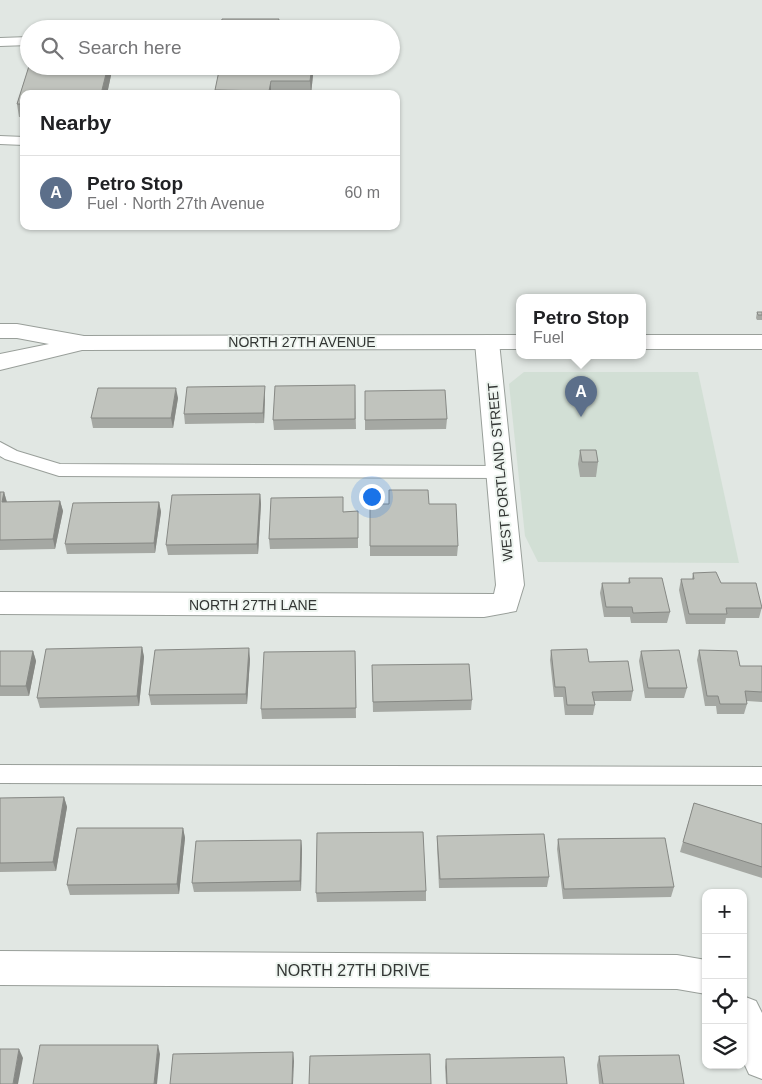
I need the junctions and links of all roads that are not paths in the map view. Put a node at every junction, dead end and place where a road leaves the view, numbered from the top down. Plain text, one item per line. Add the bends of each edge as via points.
1 (20, 41) edge
2 (0, 42) edge
3 (0, 140) edge
4 (20, 141) edge
5 (0, 331) edge
6 (488, 342) junction
7 (516, 342) edge
8 (646, 342) edge
9 (762, 342) edge
10 (84, 343) junction
11 (0, 362) edge
12 (0, 448) edge
13 (499, 472) junction
14 (0, 603) edge
15 (506, 603) joint
16 (0, 774) edge
17 (762, 776) edge
18 (0, 968) edge
19 (702, 976) edge
20 (747, 1021) edge
21 (762, 1061) edge

1 - 2 lane
3 - 4 lane
5 - 10 street, NORTH 27TH AVENUE
6 - 7 street, NORTH 27TH AVENUE
6 - 10 street, NORTH 27TH AVENUE
6 - 13 street, WEST PORTLAND STREET
8 - 9 street
10 - 11 street, NORTH 27TH AVENUE
12 - 13 lane via 11,455 59,470
13 - 15 street, WEST PORTLAND STREET via 510,585
14 - 15 street, NORTH 27TH LANE via 484,606
16 - 17 lane
18 - 19 street, NORTH 27TH DRIVE via 677,972
20 - 21 street via 759,1045

